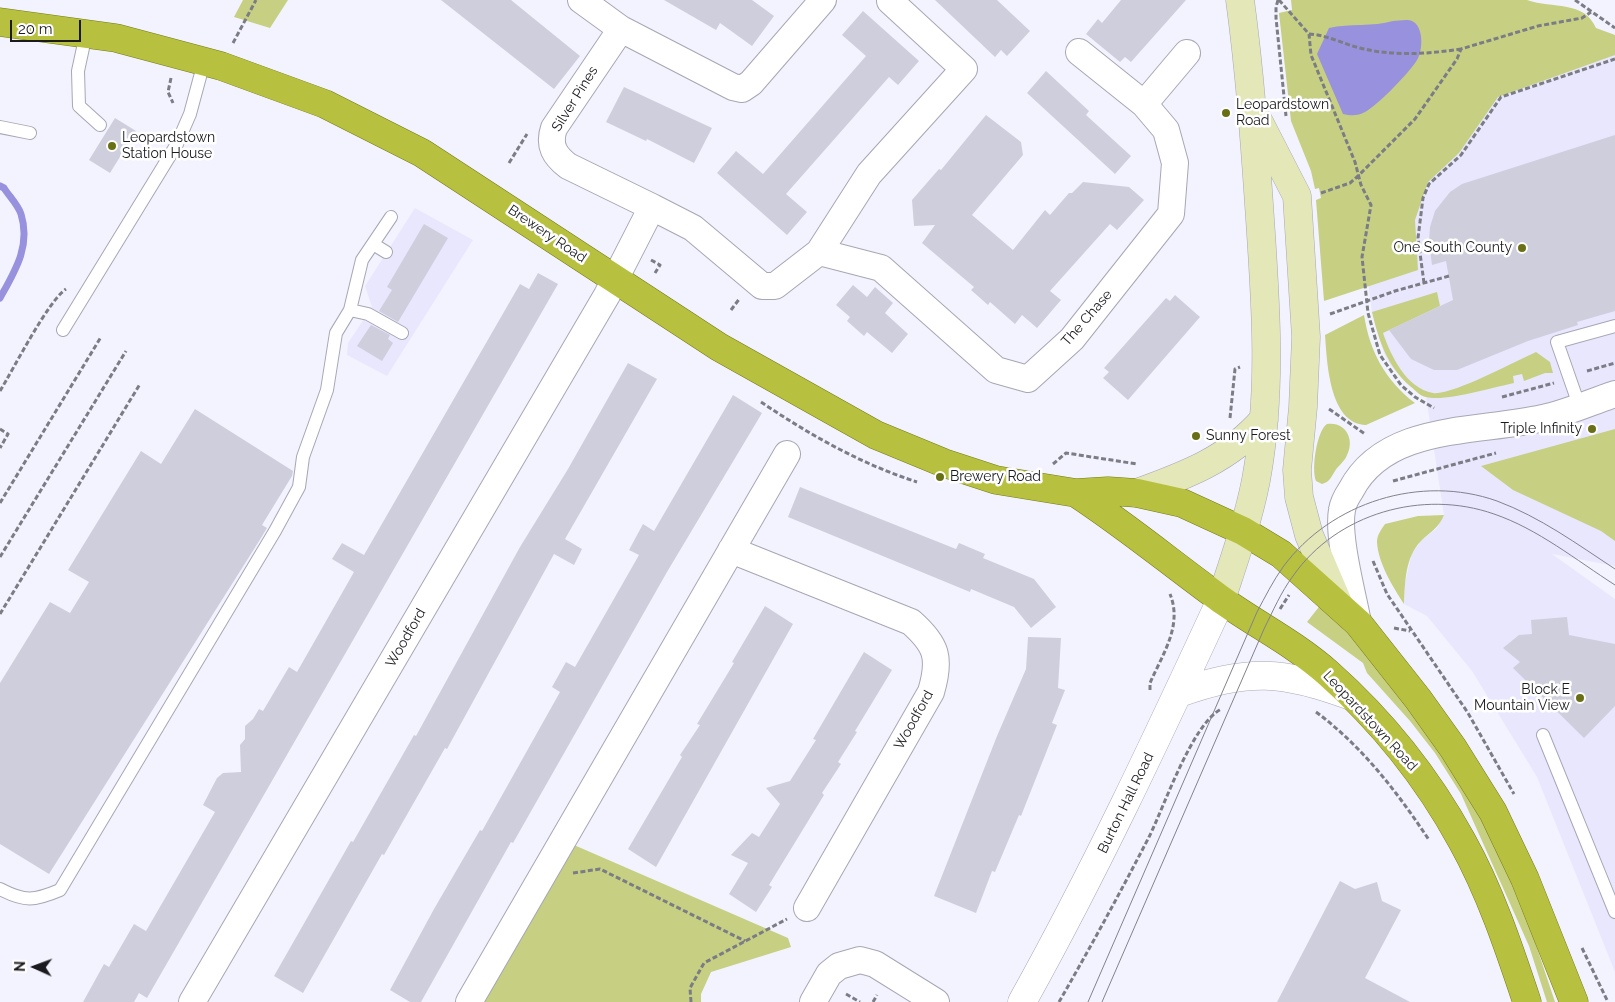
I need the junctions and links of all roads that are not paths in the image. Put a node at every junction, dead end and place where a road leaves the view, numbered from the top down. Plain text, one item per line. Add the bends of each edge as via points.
1 (581, 0) edge
2 (824, 0) edge
3 (1240, 0) edge
4 (890, 1) edge
5 (0, 22) edge
6 (621, 29) junction
7 (86, 34) junction
8 (1079, 52) dead end
9 (1187, 53) dead end
10 (202, 70) junction
11 (1144, 104) junction
12 (1253, 112) junction
13 (100, 125) dead end
14 (0, 127) edge
15 (30, 133) dead end
16 (652, 207) junction
17 (391, 217) dead end
18 (373, 244) junction
19 (386, 252) dead end
20 (819, 252) junction
21 (616, 280) junction
22 (350, 310) junction
23 (1615, 326) edge
24 (63, 330) dead end
25 (402, 333) dead end
26 (1615, 394) edge
27 (1579, 406) junction
28 (1264, 419) junction
29 (787, 454) dead end
30 (1076, 493) junction
31 (1137, 493) junction
32 (1243, 531) junction
33 (731, 550) junction
34 (1221, 600) junction
35 (1338, 603) junction
36 (1358, 623) junction
37 (1179, 692) junction
38 (1351, 696) junction
39 (1543, 735) dead end
40 (0, 889) edge
41 (807, 908) road end
42 (1615, 912) edge
43 (199, 1000) edge
44 (469, 1002) edge
45 (813, 1002) edge
46 (936, 1002) edge
47 (1022, 1002) edge
48 (1527, 1002) edge
49 (1574, 1002) edge

1 - 6 street
2 - 6 street via 752,83 742,89
3 - 12 main road
4 - 20 street via 964,69 869,174
5 - 7 highway, Brewery Road
6 - 16 street, Silver Pines via 554,128 550,139 552,149 568,166
7 - 10 highway, Brewery Road via 116,38
7 - 13 lane via 78,71 79,106
8 - 11 street, The Chase
9 - 11 street
10 - 21 highway, Brewery Road via 325,104 422,153
10 - 24 lane via 190,114 177,144
11 - 20 street, The Chase via 1166,130 1175,164 1171,214 1072,339 1028,379 996,370 881,268
12 - 28 main road via 1268,354
12 - 35 main road via 1297,196 1306,337 1297,470 1299,497 1309,536
14 - 15 lane
16 - 20 street via 693,228 762,286 775,286
16 - 21 street
17 - 18 lane
18 - 19 lane
18 - 22 lane via 362,260
21 - 30 highway, Brewery Road via 718,347 876,435 996,480
21 - 43 street, Woodford
22 - 25 lane via 368,314
22 - 40 lane via 336,333 327,390 303,457 299,487 65,882 60,890 35,899 20,899
23 - 27 lane via 1557,342
26 - 27 street
27 - 36 street via 1544,418 1417,439 1388,450 1375,460 1357,478 1341,511
28 - 31 main road via 1238,446 1202,467
28 - 32 main road via 1256,478
29 - 33 street
30 - 31 highway, Brewery Road
30 - 34 highway, Brewery Road
31 - 32 highway, Brewery Road via 1182,503
32 - 34 main road
32 - 35 highway via 1281,554
33 - 41 street, Woodford via 911,622 928,637 935,649 937,663 931,692
33 - 44 street
34 - 37 street, Burton Hall Road
34 - 38 highway, Leopardstown Road via 1289,642
35 - 36 highway
36 - 49 highway via 1453,748 1493,812 1526,879
37 - 38 street via 1224,678 1287,676
37 - 47 street, Burton Hall Road via 1070,916
38 - 48 highway, Leopardstown Road via 1424,779 1463,841 1494,910
39 - 42 lane
45 - 46 street via 829,974 839,966 860,960 875,964

